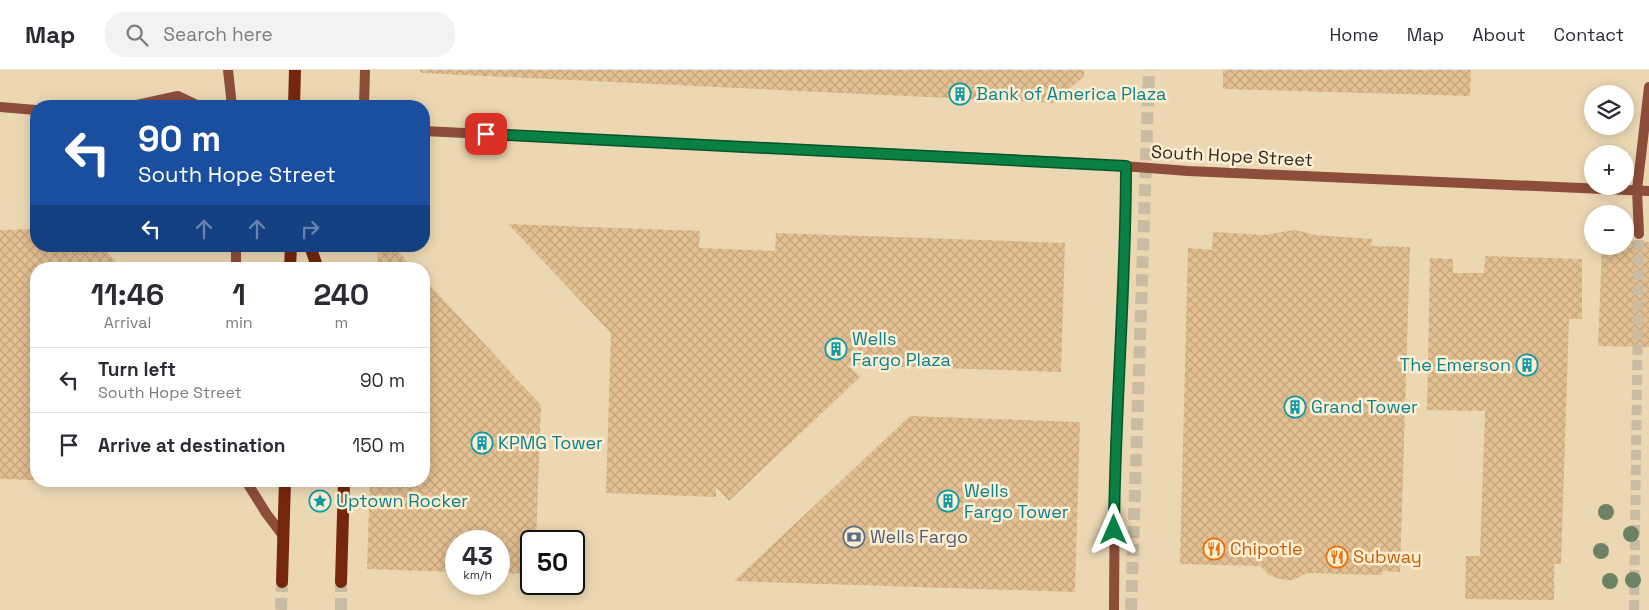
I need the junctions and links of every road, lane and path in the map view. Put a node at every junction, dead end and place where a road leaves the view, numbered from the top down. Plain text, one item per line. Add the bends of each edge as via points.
1 (228, 70) edge
2 (295, 70) edge
3 (365, 70) edge
4 (1649, 87) edge
5 (160, 100) edge
6 (186, 100) edge
7 (231, 100) edge
8 (294, 100) edge
9 (364, 100) edge
10 (0, 107) edge
11 (30, 110) edge
12 (430, 131) edge
13 (1126, 166) junction
14 (1637, 190) junction
15 (1649, 191) edge
16 (1639, 234) tunnel mouth
17 (250, 487) edge
18 (285, 487) edge
19 (344, 487) edge
20 (284, 536) junction
21 (282, 582) tunnel mouth
22 (341, 582) tunnel mouth
23 (1114, 610) edge

1 - 7 main road
2 - 8 main road
3 - 9 main road
4 - 14 main road
5 - 6 main road via 178,96
10 - 11 main road
12 - 13 main road, South Hope Street
13 - 14 main road, South Hope Street
13 - 23 main road via 1115,455
14 - 15 main road, South Hope Street
14 - 16 main road
17 - 20 main road
18 - 20 main road
19 - 22 main road
20 - 21 main road

